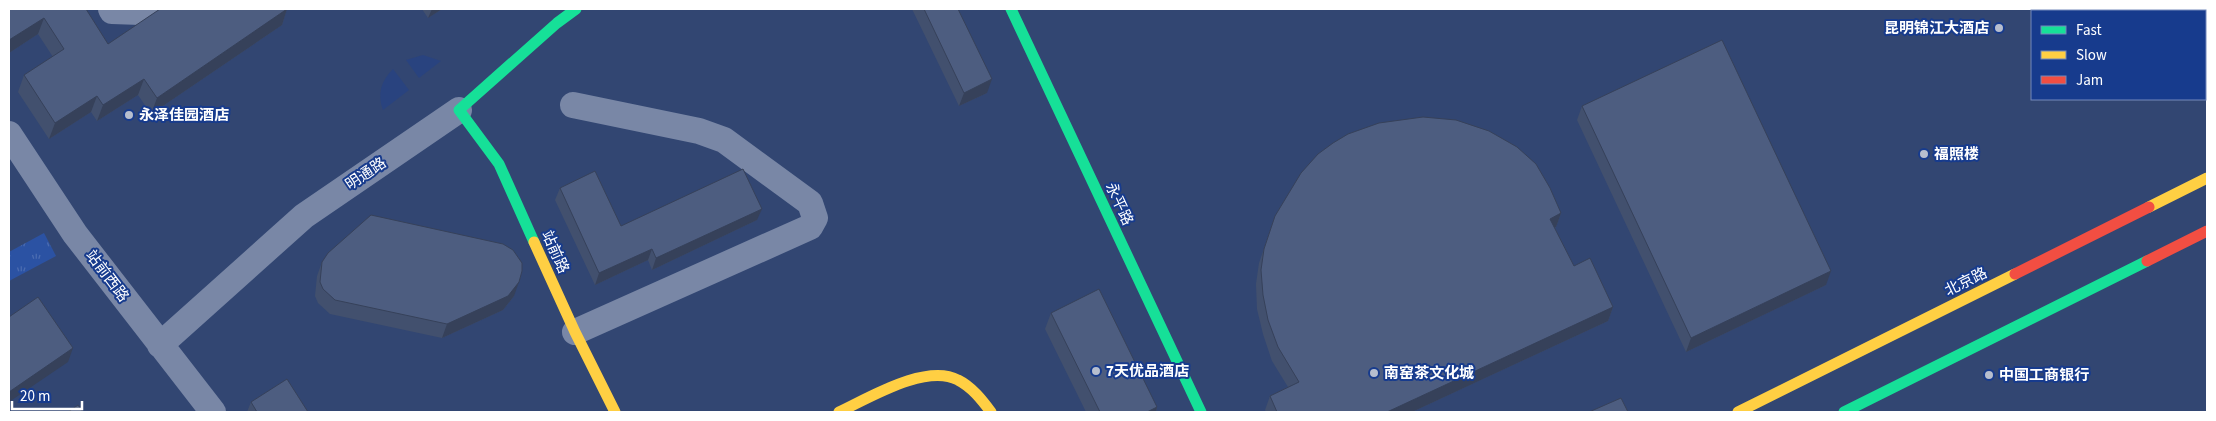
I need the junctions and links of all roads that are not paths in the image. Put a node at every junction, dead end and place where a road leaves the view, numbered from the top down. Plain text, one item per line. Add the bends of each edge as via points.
1 (111, 9) edge
2 (146, 9) edge
3 (1011, 9) edge
4 (560, 13) edge
5 (573, 105) dead end
6 (459, 110) junction
7 (9, 134) edge
8 (2207, 178) edge
9 (2207, 231) edge
10 (575, 332) junction
11 (160, 344) junction
12 (212, 412) edge
13 (615, 412) edge
14 (839, 412) edge
15 (991, 412) edge
16 (1201, 412) edge
17 (1738, 412) edge
18 (1844, 412) edge

1 - 2 street via 141,12
3 - 16 street, 永平路
4 - 6 street, 明通路
5 - 10 street via 699,131 724,140 810,203 815,218 810,226
6 - 10 street, 站前路 via 499,164
6 - 11 street, 明通路 via 304,216
7 - 11 street, 站前西路 via 75,234
8 - 17 street, 北京路
9 - 18 street
10 - 13 street, 站前路
11 - 12 street, 站前西路
14 - 15 street via 914,378 934,373 957,379 978,394

